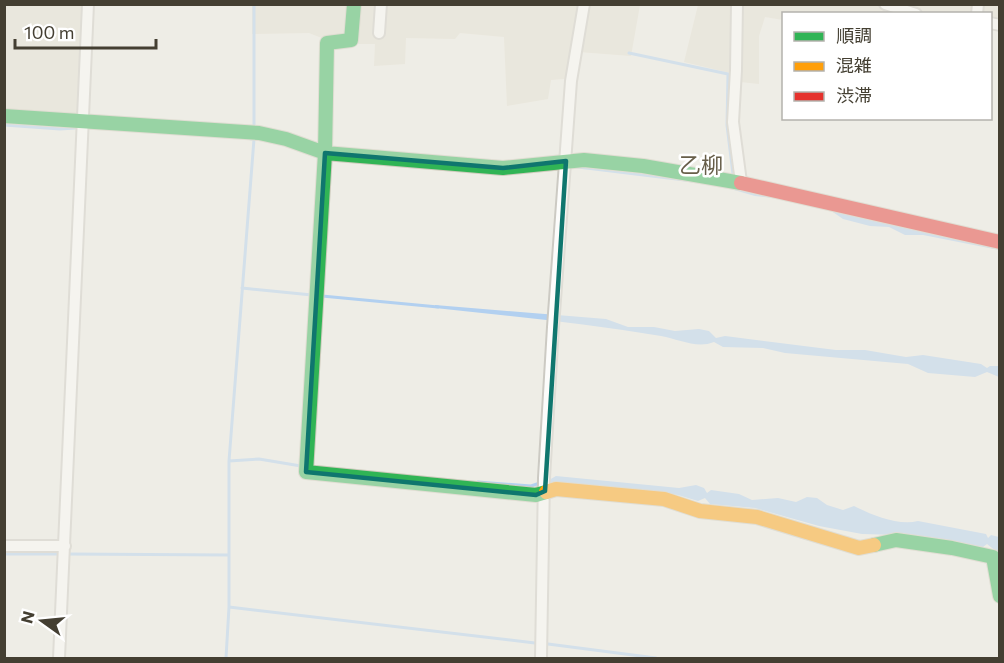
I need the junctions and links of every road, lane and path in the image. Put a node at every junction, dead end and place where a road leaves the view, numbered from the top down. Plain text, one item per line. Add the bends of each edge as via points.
1 (88, 4) edge
2 (354, 4) edge
3 (381, 4) edge
4 (584, 4) edge
5 (736, 4) edge
6 (893, 6) edge
7 (910, 12) edge
8 (379, 33) dead end
9 (4, 116) edge
10 (82, 121) junction
11 (325, 153) junction
12 (566, 161) junction
13 (741, 182) junction
14 (999, 242) edge
15 (545, 486) junction
16 (4, 546) edge
17 (65, 551) junction
18 (999, 596) edge
19 (59, 658) edge
20 (541, 658) edge

1 - 10 street
2 - 11 street via 351,39 327,43
3 - 8 street
4 - 12 street via 571,81
5 - 13 street via 733,122
6 - 7 street
9 - 10 street
10 - 11 street via 259,133
10 - 17 street
11 - 12 street via 503,168
11 - 15 street via 306,467 536,495
12 - 13 street via 648,167
12 - 15 street
13 - 14 street
15 - 18 street via 664,499 700,511 757,517 860,548 896,540 993,557
15 - 20 street
16 - 17 street
17 - 19 street

